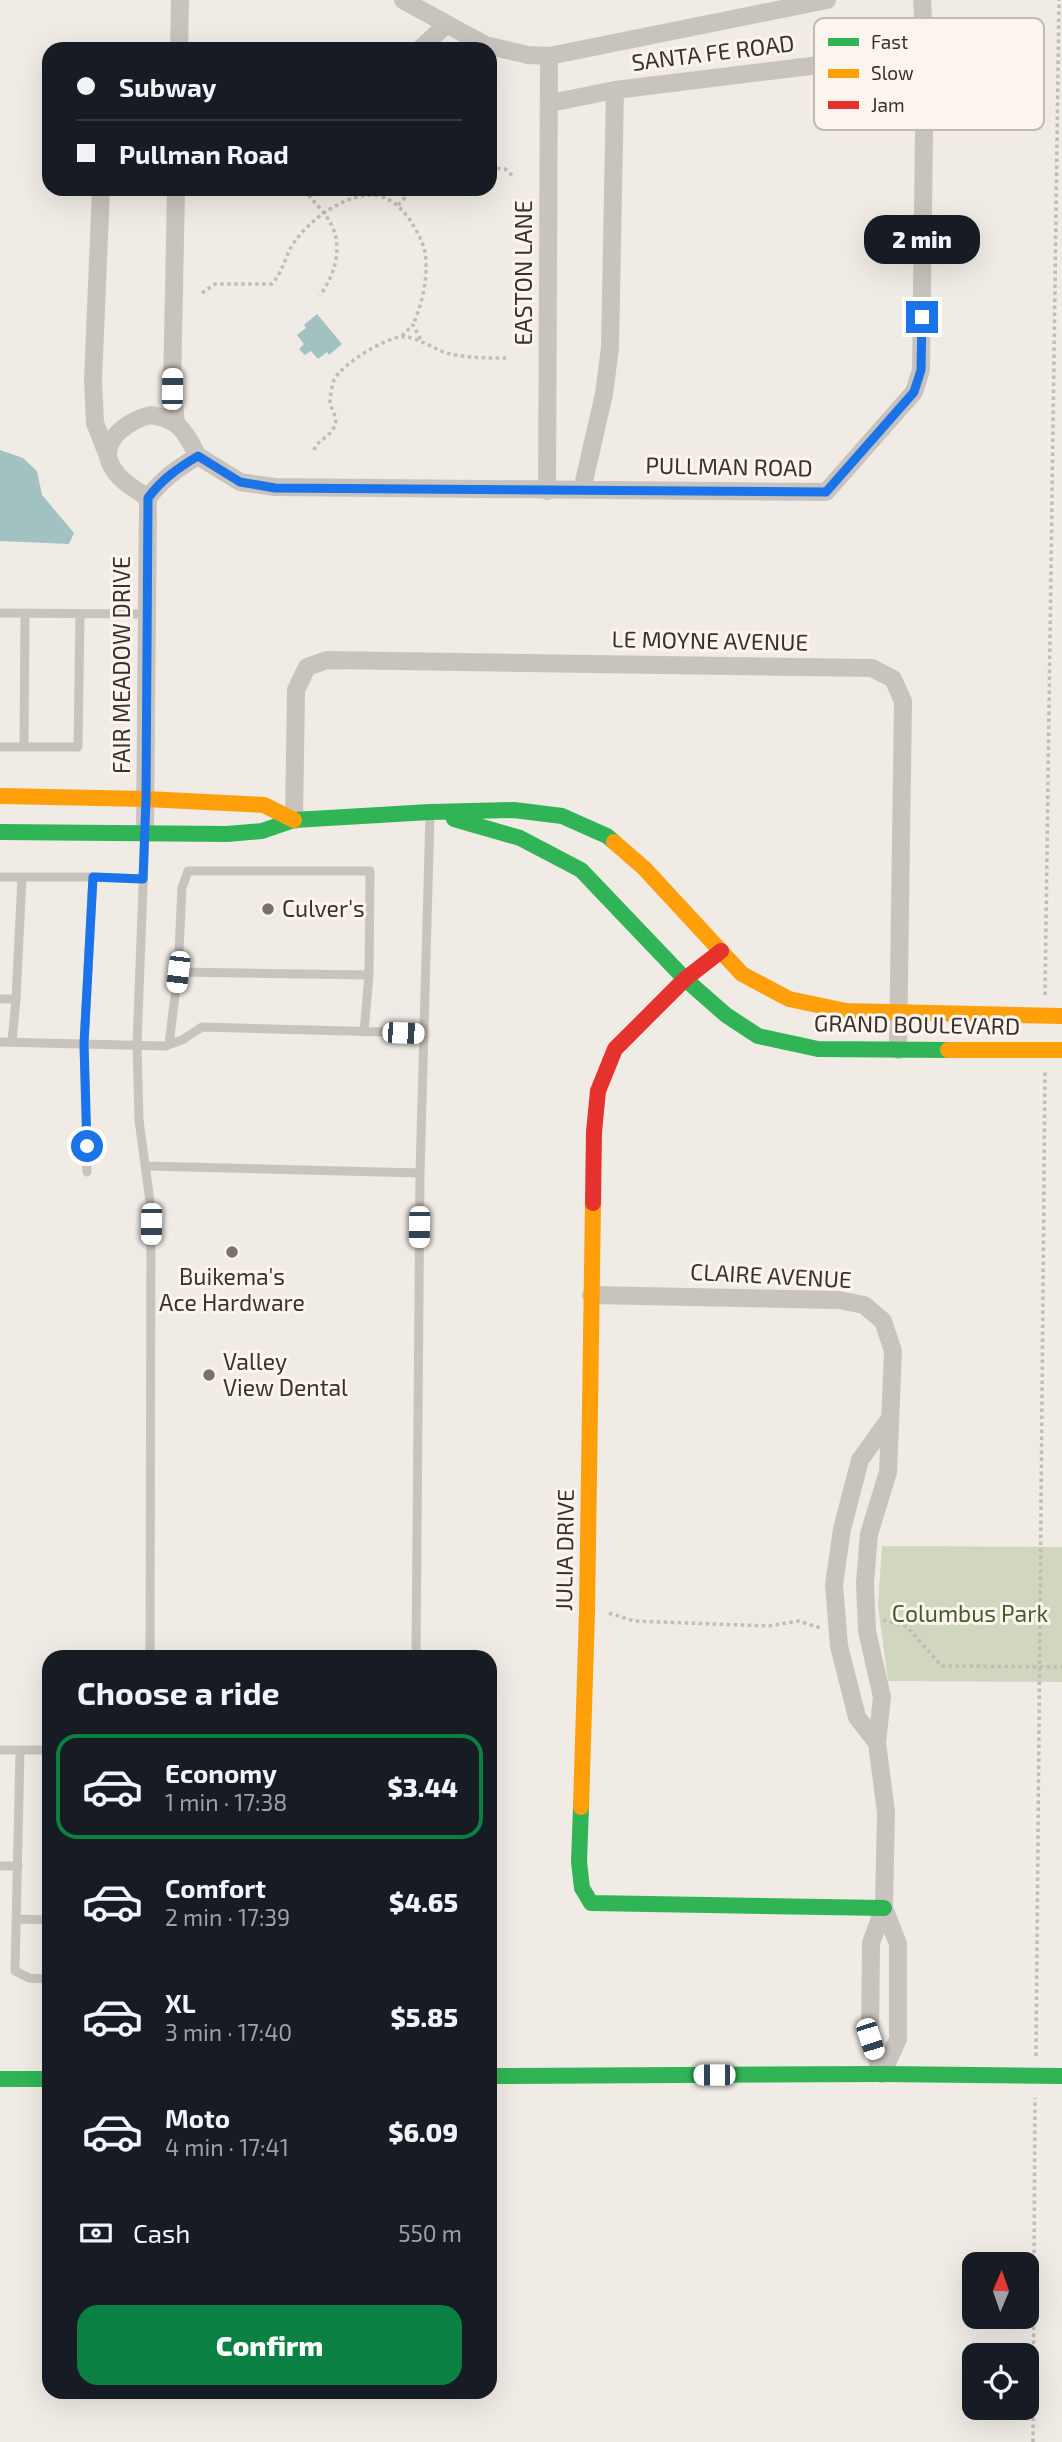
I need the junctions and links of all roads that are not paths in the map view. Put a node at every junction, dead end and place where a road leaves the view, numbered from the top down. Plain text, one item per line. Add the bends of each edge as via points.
1 (180, 0) edge
2 (403, 0) edge
3 (827, 0) edge
4 (922, 0) edge
5 (923, 18) edge
6 (447, 24) junction
7 (179, 42) edge
8 (428, 42) edge
9 (480, 42) edge
10 (497, 48) edge
11 (549, 56) junction
12 (814, 66) edge
13 (615, 90) junction
14 (550, 103) junction
15 (924, 130) edge
16 (101, 196) edge
17 (176, 196) edge
18 (176, 422) junction
19 (198, 456) junction
20 (109, 459) junction
21 (582, 490) junction
22 (547, 491) junction
23 (148, 498) junction
24 (0, 613) edge
25 (25, 613) junction
26 (80, 614) junction
27 (146, 614) junction
28 (0, 747) edge
29 (24, 747) junction
30 (0, 796) edge
31 (146, 799) junction
32 (430, 812) junction
33 (294, 820) junction
34 (0, 832) edge
35 (145, 832) junction
36 (0, 877) edge
37 (22, 877) junction
38 (93, 877) junction
39 (143, 879) junction
40 (721, 951) junction
41 (178, 972) junction
42 (369, 975) junction
43 (685, 979) junction
44 (0, 999) edge
45 (16, 999) junction
46 (899, 1012) junction
47 (1062, 1016) edge
48 (364, 1031) junction
49 (422, 1033) junction
50 (0, 1042) edge
51 (12, 1042) junction
52 (84, 1044) junction
53 (169, 1044) junction
54 (137, 1045) junction
55 (898, 1050) junction
56 (1062, 1050) edge
57 (146, 1166) junction
58 (87, 1172) dead end
59 (419, 1173) junction
60 (591, 1295) junction
61 (888, 1420) junction
62 (150, 1650) edge
63 (416, 1650) edge
64 (877, 1743) junction
65 (42, 1750) edge
66 (0, 1751) edge
67 (20, 1751) junction
68 (0, 1866) edge
69 (18, 1866) junction
70 (884, 1908) junction
71 (17, 1919) junction
72 (42, 1920) edge
73 (42, 1979) edge
74 (882, 2074) junction
75 (497, 2076) edge
76 (1062, 2076) edge
77 (42, 2079) edge
78 (0, 2080) edge

1 - 7 street
2 - 6 street, SANTA FE ROAD
3 - 11 street, SANTA FE ROAD
4 - 5 street, PULLMAN ROAD
6 - 8 street
6 - 9 street, SANTA FE ROAD
10 - 11 street, SANTA FE ROAD
11 - 14 street, EASTON LANE
12 - 13 street, SANTA FE ROAD
13 - 14 street, SANTA FE ROAD
13 - 21 street via 610,348
14 - 22 street, EASTON LANE
15 - 21 street, PULLMAN ROAD via 921,370 914,392 826,492
16 - 20 street via 93,380 95,423
17 - 18 street via 172,389
18 - 19 street
18 - 20 street via 150,415 126,424 111,446
19 - 22 street, PULLMAN ROAD via 240,482 275,488
19 - 23 street via 167,476
20 - 23 street via 123,482
21 - 22 street, PULLMAN ROAD
23 - 27 street, FAIR MEADOW DRIVE
24 - 25 lane
25 - 26 lane
25 - 29 lane
26 - 27 lane
26 - 29 lane via 78,747
27 - 31 street, FAIR MEADOW DRIVE
28 - 29 lane
30 - 31 street, GRAND BOULEVARD
31 - 33 street, GRAND BOULEVARD via 264,805
31 - 35 street, FAIR MEADOW DRIVE
32 - 33 street, GRAND BOULEVARD
32 - 40 street, GRAND BOULEVARD via 514,810 562,817 607,836 644,868
32 - 43 street, GRAND BOULEVARD via 520,838 582,870
32 - 49 lane
33 - 35 street, GRAND BOULEVARD via 262,831
33 - 46 street, LE MOYNE AVENUE via 296,690 307,667 327,660 872,668 893,679 903,701
34 - 35 street, GRAND BOULEVARD
35 - 39 lane
36 - 37 lane
37 - 38 lane
37 - 45 lane
38 - 39 lane
38 - 52 lane
39 - 54 lane
40 - 43 street, JULIA DRIVE
40 - 46 street, GRAND BOULEVARD via 742,974 789,999 846,1011
41 - 42 lane
41 - 42 lane via 182,888 188,871 370,871
41 - 53 lane
42 - 48 lane
43 - 55 street, GRAND BOULEVARD via 758,1036 818,1049
43 - 60 street, JULIA DRIVE via 615,1049 598,1091
44 - 45 lane
45 - 51 lane
46 - 47 street, GRAND BOULEVARD
46 - 55 street, LE MOYNE AVENUE
48 - 49 lane
48 - 53 lane via 202,1027
49 - 59 lane
50 - 51 lane
51 - 52 lane
52 - 54 lane
52 - 58 lane
53 - 54 lane
54 - 57 lane via 139,1120
55 - 56 street, GRAND BOULEVARD
57 - 59 lane
57 - 62 lane via 151,1209
59 - 63 lane
60 - 61 street, CLAIRE AVENUE via 839,1300 864,1305 883,1321 893,1351
60 - 70 street, JULIA DRIVE via 582,1888 591,1903 612,1905
61 - 64 street, CLAIRE AVENUE via 888,1472 869,1534 865,1583 867,1631 881,1697
61 - 64 street, CLAIRE AVENUE via 860,1461 842,1529 834,1585 839,1646 857,1717
64 - 70 street, CLAIRE AVENUE via 886,1812
65 - 67 lane
66 - 67 lane
67 - 69 lane
68 - 69 lane
69 - 71 lane
70 - 74 street, CLAIRE AVENUE via 871,1943 870,2039
70 - 74 street, CLAIRE AVENUE via 898,1944 898,2039
71 - 72 lane
71 - 73 lane via 15,1970
74 - 75 street
74 - 76 street
77 - 78 street

